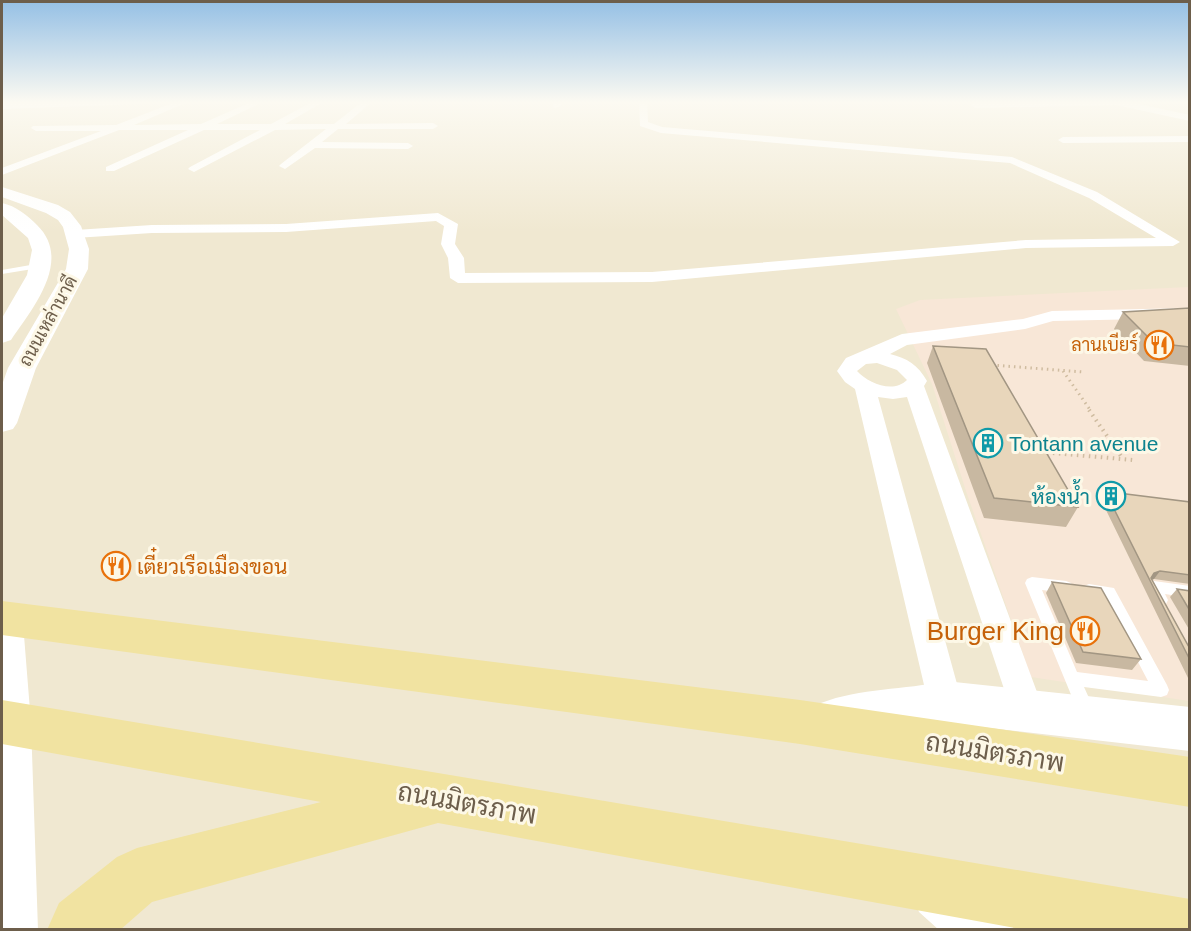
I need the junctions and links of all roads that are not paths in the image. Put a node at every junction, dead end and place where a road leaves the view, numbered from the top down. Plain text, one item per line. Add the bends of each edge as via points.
1 (76, 144) edge
2 (165, 144) edge
3 (239, 144) edge
4 (830, 144) edge
5 (314, 145) joint
6 (408, 146) dead end
7 (285, 166) dead end
8 (110, 169) dead end
9 (194, 169) dead end
10 (2, 172) edge
11 (2, 192) edge
12 (2, 208) edge
13 (75, 234) junction
14 (1173, 242) junction
15 (1190, 249) edge
16 (42, 265) junction
17 (2, 272) edge
18 (1190, 313) edge
19 (5, 325) edge
20 (902, 340) junction
21 (870, 357) junction
22 (912, 377) junction
23 (865, 387) junction
24 (2, 423) edge
25 (1190, 592) edge
26 (1169, 615) edge
27 (2, 618) edge
28 (2, 623) edge
29 (1080, 698) junction
30 (945, 702) junction
31 (1027, 711) junction
32 (800, 722) junction
33 (4, 723) edge
34 (1190, 729) edge
35 (1190, 782) edge
36 (439, 798) junction
37 (932, 884) junction
38 (1190, 929) edge
39 (8, 930) edge
40 (77, 930) edge
41 (984, 930) edge

1 - 10 street
2 - 8 street
3 - 9 street
4 - 14 street via 1012,160 1093,195
5 - 6 street
5 - 7 street
11 - 13 main road via 52,209 64,216
12 - 16 main road, ถนนเหล่านาดี via 38,238
13 - 14 street via 286,228 438,217 451,224 448,243 456,258 458,278 652,277 1026,243
13 - 24 main road, ถนนเหล่านาดี via 79,249 77,269 22,368
14 - 15 street
16 - 17 lane
16 - 19 main road, ถนนเหล่านาดี via 27,298
18 - 20 street via 1052,316 1025,324
20 - 21 street
20 - 22 street
21 - 22 street via 892,360
21 - 23 street via 853,361 847,371
22 - 23 street via 909,390 889,392
22 - 31 street
23 - 30 street
25 - 26 lane via 1154,587
27 - 32 main road, ถนนมิตรภาพ
28 - 33 main road
29 - 29 lane via 1067,667 1032,584 1109,592 1161,690
29 - 31 main road, ถนนมิตรภาพ
29 - 34 main road, ถนนมิตรภาพ
30 - 31 main road, ถนนมิตรภาพ
30 - 32 main road, ถนนมิตรภาพ
32 - 35 main road, ถนนมิตรภาพ
33 - 36 main road, ถนนมิตรภาพ
33 - 39 main road
36 - 37 main road, ถนนมิตรภาพ
36 - 40 main road via 137,877
37 - 38 main road, ถนนมิตรภาพ
37 - 41 main road

